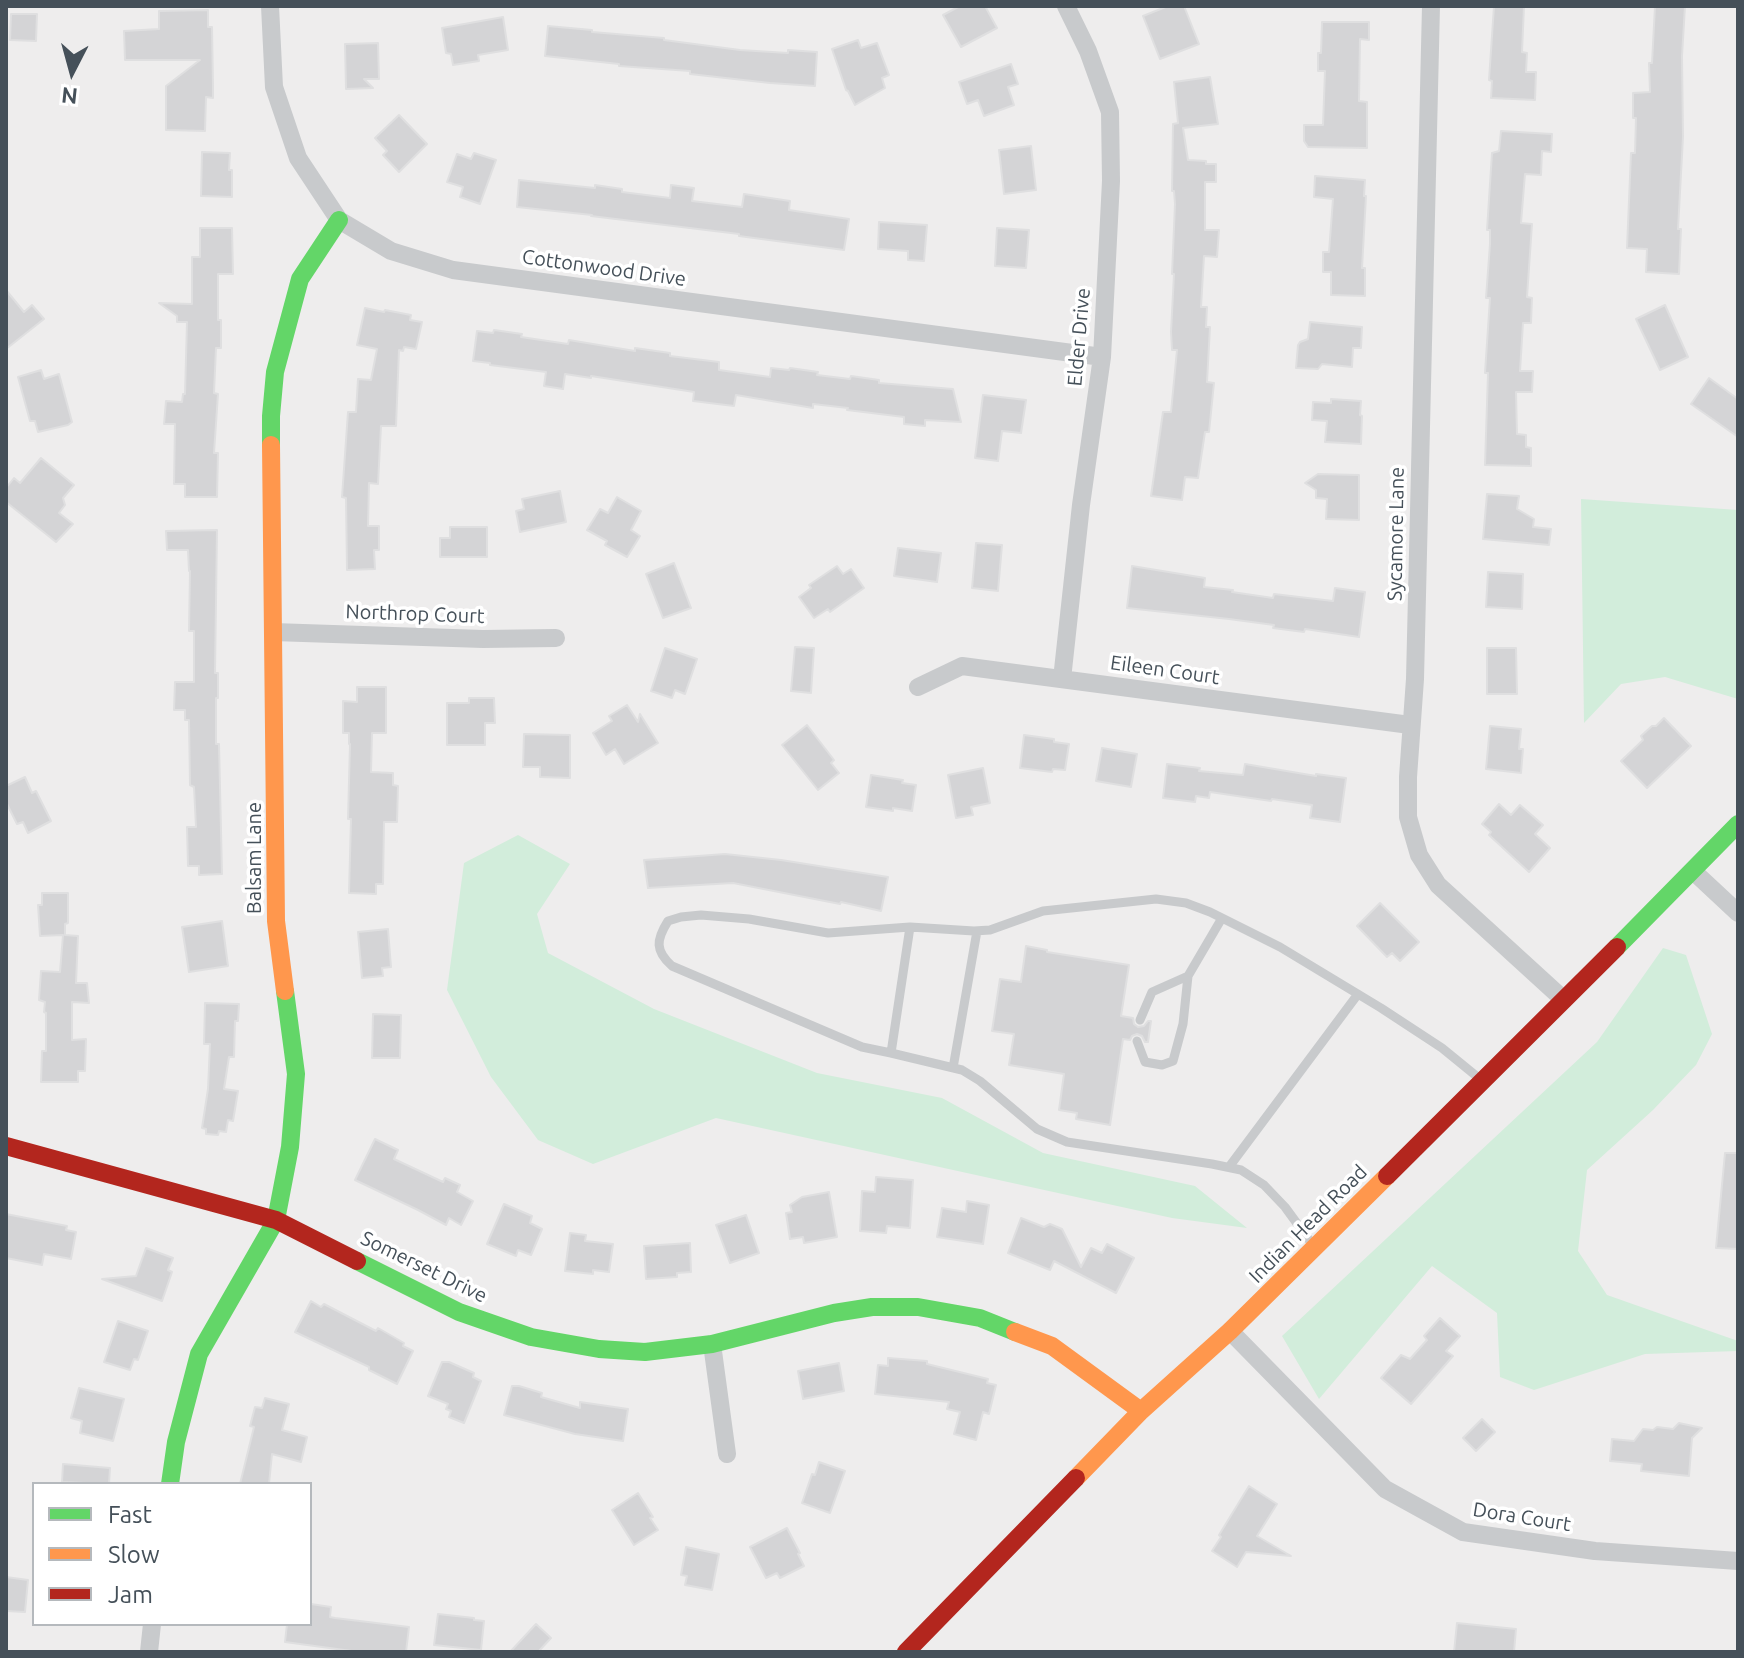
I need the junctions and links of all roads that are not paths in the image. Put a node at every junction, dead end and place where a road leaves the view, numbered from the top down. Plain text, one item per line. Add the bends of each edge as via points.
1 (270, 6) edge
2 (1066, 6) edge
3 (1431, 6) edge
4 (339, 220) junction
5 (1102, 357) junction
6 (273, 632) junction
7 (556, 638) dead end
8 (1062, 679) junction
9 (918, 687) dead end
10 (1410, 725) junction
11 (1738, 824) edge
12 (1693, 871) junction
13 (1738, 913) edge
14 (1222, 918) junction
15 (910, 927) junction
16 (977, 931) junction
17 (1188, 976) junction
18 (1358, 994) junction
19 (1564, 1000) junction
20 (1140, 1020) dead end
21 (1137, 1041) dead end
22 (891, 1053) junction
23 (953, 1068) junction
24 (1482, 1081) junction
25 (6, 1146) edge
26 (1229, 1167) junction
27 (276, 1220) junction
28 (1315, 1248) junction
29 (1230, 1331) junction
30 (712, 1344) junction
31 (1141, 1411) junction
32 (727, 1454) dead end
33 (170, 1482) edge
34 (1738, 1561) edge
35 (152, 1626) edge
36 (149, 1652) edge
37 (906, 1652) edge

1 - 4 street, Cottonwood Drive via 274,87 298,158
2 - 5 street, Elder Drive via 1110,112
3 - 10 street, Sycamore Lane
4 - 5 street, Cottonwood Drive via 391,251 453,270
4 - 6 street, Balsam Lane via 300,279 275,372
5 - 8 street, Elder Drive
6 - 7 street, Northrop Court
6 - 27 street, Balsam Lane via 276,921 296,1074
8 - 9 street, Eileen Court via 962,666
8 - 10 street, Eileen Court
10 - 19 street, Sycamore Lane via 1408,817 1419,855 1438,885
11 - 12 street, Indian Head Road
12 - 13 street
12 - 19 street, Indian Head Road
14 - 16 lane via 1186,903 1156,899 1043,911
14 - 17 lane
14 - 18 lane
15 - 16 lane
15 - 22 lane
15 - 22 lane via 828,933 701,915 668,921 659,940 662,957 672,966 862,1047
16 - 23 lane
17 - 20 lane via 1152,992
17 - 21 lane via 1173,1061 1145,1062
18 - 24 lane via 1442,1048
18 - 26 lane
19 - 24 street, Indian Head Road
22 - 23 lane
23 - 26 lane via 980,1081 1037,1129 1067,1142
24 - 28 street, Indian Head Road
25 - 27 street, Somerset Drive
26 - 28 lane via 1264,1185
27 - 30 street, Somerset Drive via 459,1312 531,1337 645,1352
27 - 33 street, Balsam Lane via 199,1354
28 - 29 street, Indian Head Road
29 - 31 street, Indian Head Road
29 - 34 street, Dora Court via 1385,1489 1463,1532 1595,1551
30 - 31 street, Somerset Drive via 834,1313 918,1307 980,1318 1052,1346
30 - 32 street
31 - 37 street, Indian Head Road
35 - 36 street

